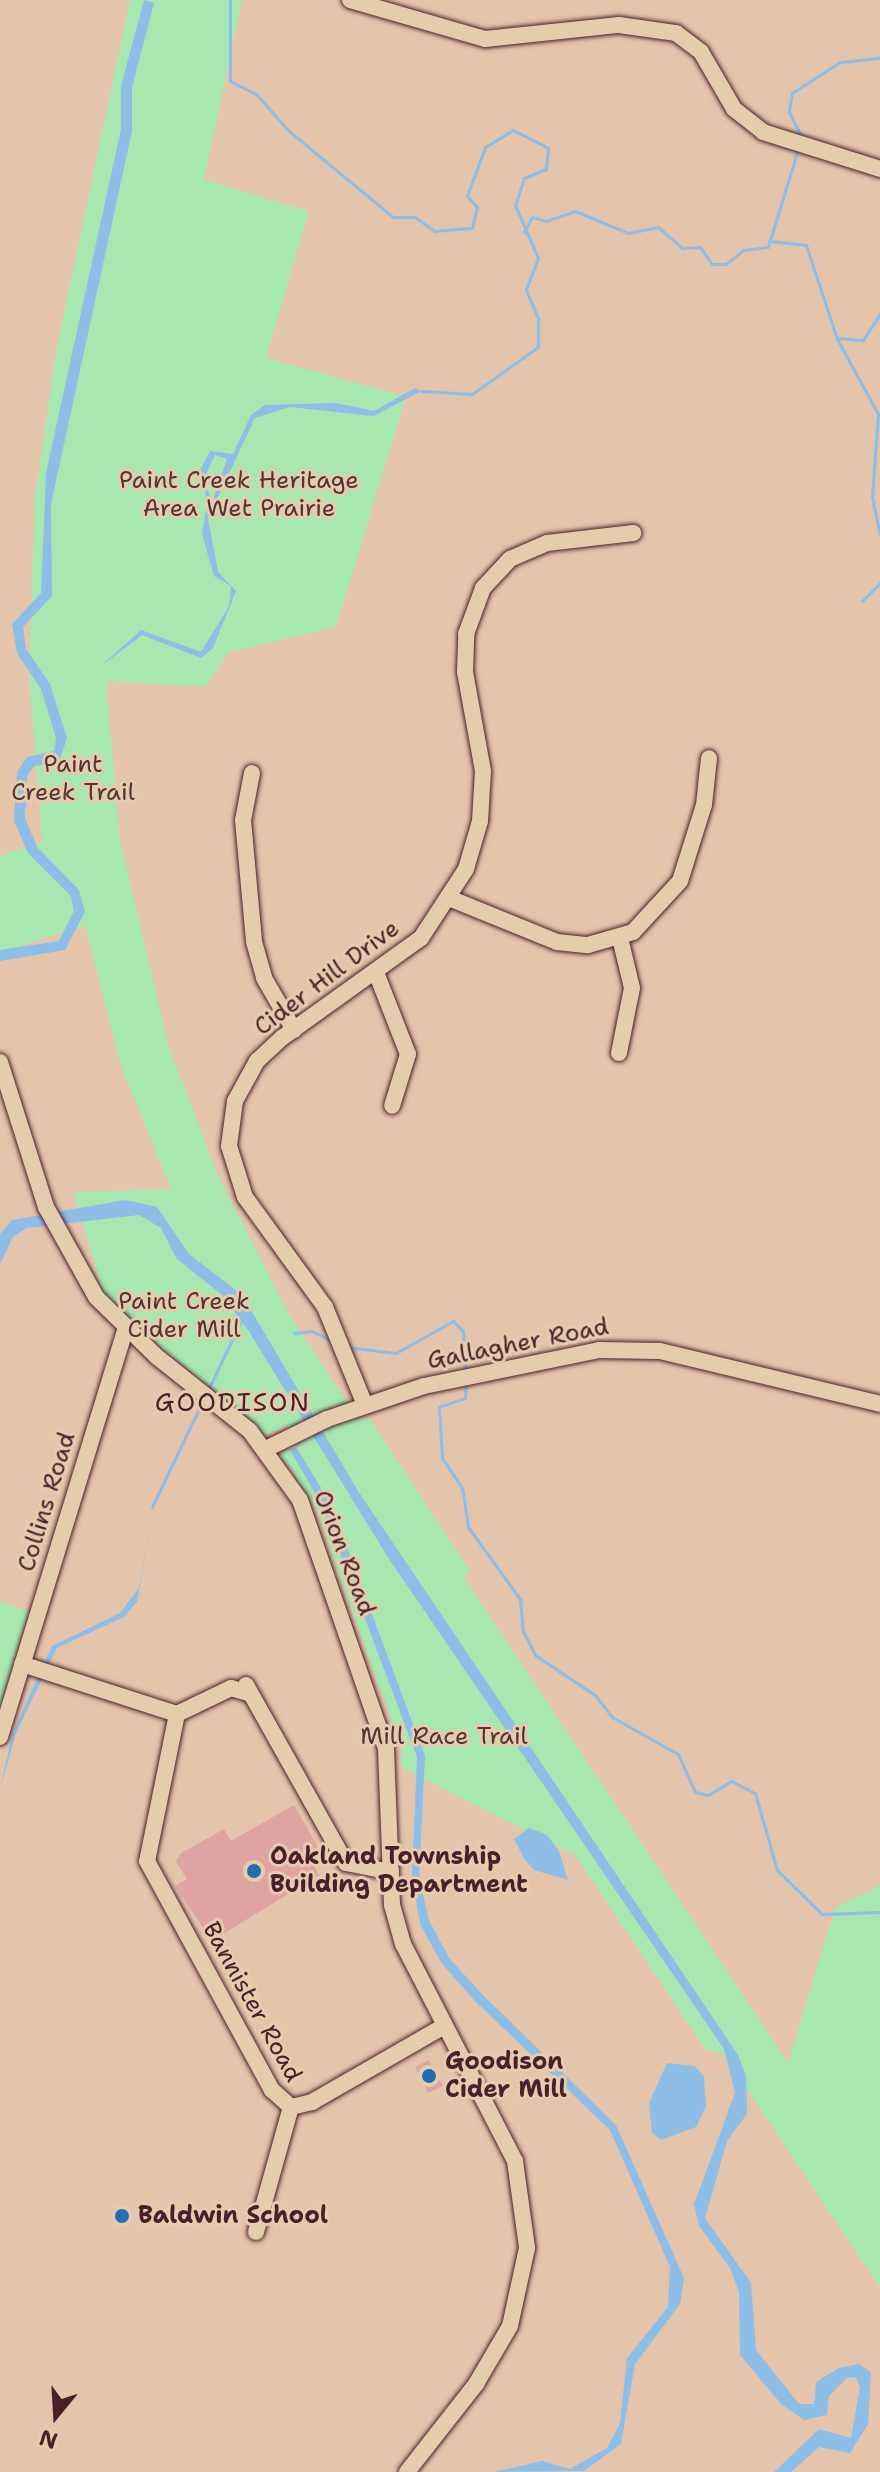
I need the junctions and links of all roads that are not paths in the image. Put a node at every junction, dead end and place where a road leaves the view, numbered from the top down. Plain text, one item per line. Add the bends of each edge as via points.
1 (350, 0) edge
2 (880, 169) edge
3 (633, 533) dead end
4 (709, 758) dead end
5 (252, 773) dead end
6 (449, 898) junction
7 (620, 938) junction
8 (377, 975) junction
9 (294, 1030) junction
10 (619, 1053) dead end
11 (0, 1062) edge
12 (392, 1106) dead end
13 (126, 1328) junction
14 (880, 1404) edge
15 (365, 1405) junction
16 (266, 1449) junction
17 (22, 1664) junction
18 (177, 1714) junction
19 (0, 1737) edge
20 (391, 1872) junction
21 (444, 2026) junction
22 (291, 2107) junction
23 (256, 2232) dead end
24 (407, 2472) edge

1 - 2 street via 485,39 619,25 676,33 701,52 734,109 763,132
3 - 6 street, Cider Hill Drive via 547,543 510,559 483,588 466,634 465,672 483,771 480,821
4 - 7 street via 704,805 680,881 655,914
5 - 9 street via 243,820 254,942 264,978
6 - 7 street via 557,942 588,945
6 - 8 street, Cider Hill Drive via 421,938
7 - 10 street via 632,988
8 - 9 street, Cider Hill Drive
8 - 12 street via 408,1054
9 - 15 street, Cider Hill Drive via 245,1077 229,1146 262,1227 325,1307
11 - 13 street, Orion Road via 57,1232 96,1297
13 - 16 street, Orion Road
13 - 17 street, Collins Road
14 - 15 street, Gallagher Road via 627,1348 565,1354
15 - 16 street, Gallagher Road
16 - 20 street, Orion Road via 300,1500 377,1713 392,1779
17 - 18 street
17 - 19 street, Collins Road
18 - 20 street via 231,1688 247,1689 346,1863
18 - 22 street, Bannister Road via 147,1861 272,2090
20 - 21 street, Orion Road via 403,1944
21 - 22 street via 312,2102
21 - 24 street, Orion Road via 515,2161 527,2248 510,2326 476,2384
22 - 23 street

